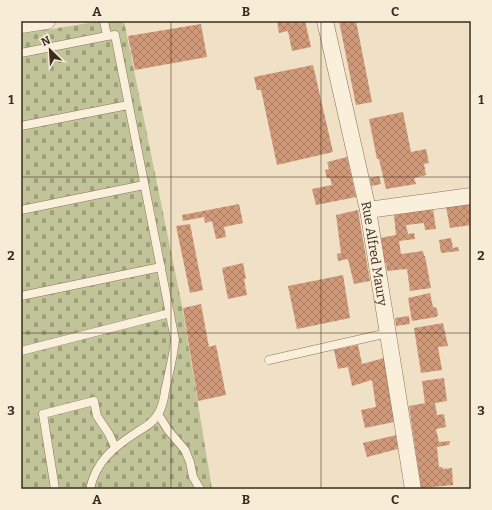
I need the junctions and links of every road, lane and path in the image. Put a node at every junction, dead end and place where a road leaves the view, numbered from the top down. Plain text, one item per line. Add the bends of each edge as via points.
1 (47, 21) edge
2 (104, 21) edge
3 (324, 21) edge
4 (21, 25) edge
5 (107, 36) junction
6 (21, 53) edge
7 (128, 105) junction
8 (21, 126) edge
9 (144, 185) junction
10 (471, 196) edge
11 (21, 210) edge
12 (368, 210) junction
13 (161, 267) junction
14 (21, 296) edge
15 (170, 313) junction
16 (388, 333) junction
17 (21, 351) edge
18 (269, 360) dead end
19 (158, 414) junction
20 (115, 447) junction
21 (54, 489) edge
22 (90, 489) edge
23 (200, 489) edge
24 (413, 489) edge

1 - 4 street
2 - 5 lane
3 - 12 street, Rue Alfred Maury
5 - 6 lane
5 - 7 lane via 115,35
7 - 8 lane
7 - 9 lane
9 - 11 lane
9 - 13 lane
10 - 12 street
12 - 16 street, Rue Alfred Maury
13 - 14 lane
13 - 15 lane
15 - 17 lane
15 - 19 lane via 175,340 163,402
16 - 18 lane
16 - 24 street, Rue Alfred Maury
19 - 20 lane via 149,424
19 - 23 lane via 185,450 193,477
20 - 21 lane via 97,416 94,401 43,414
20 - 22 lane via 99,464

